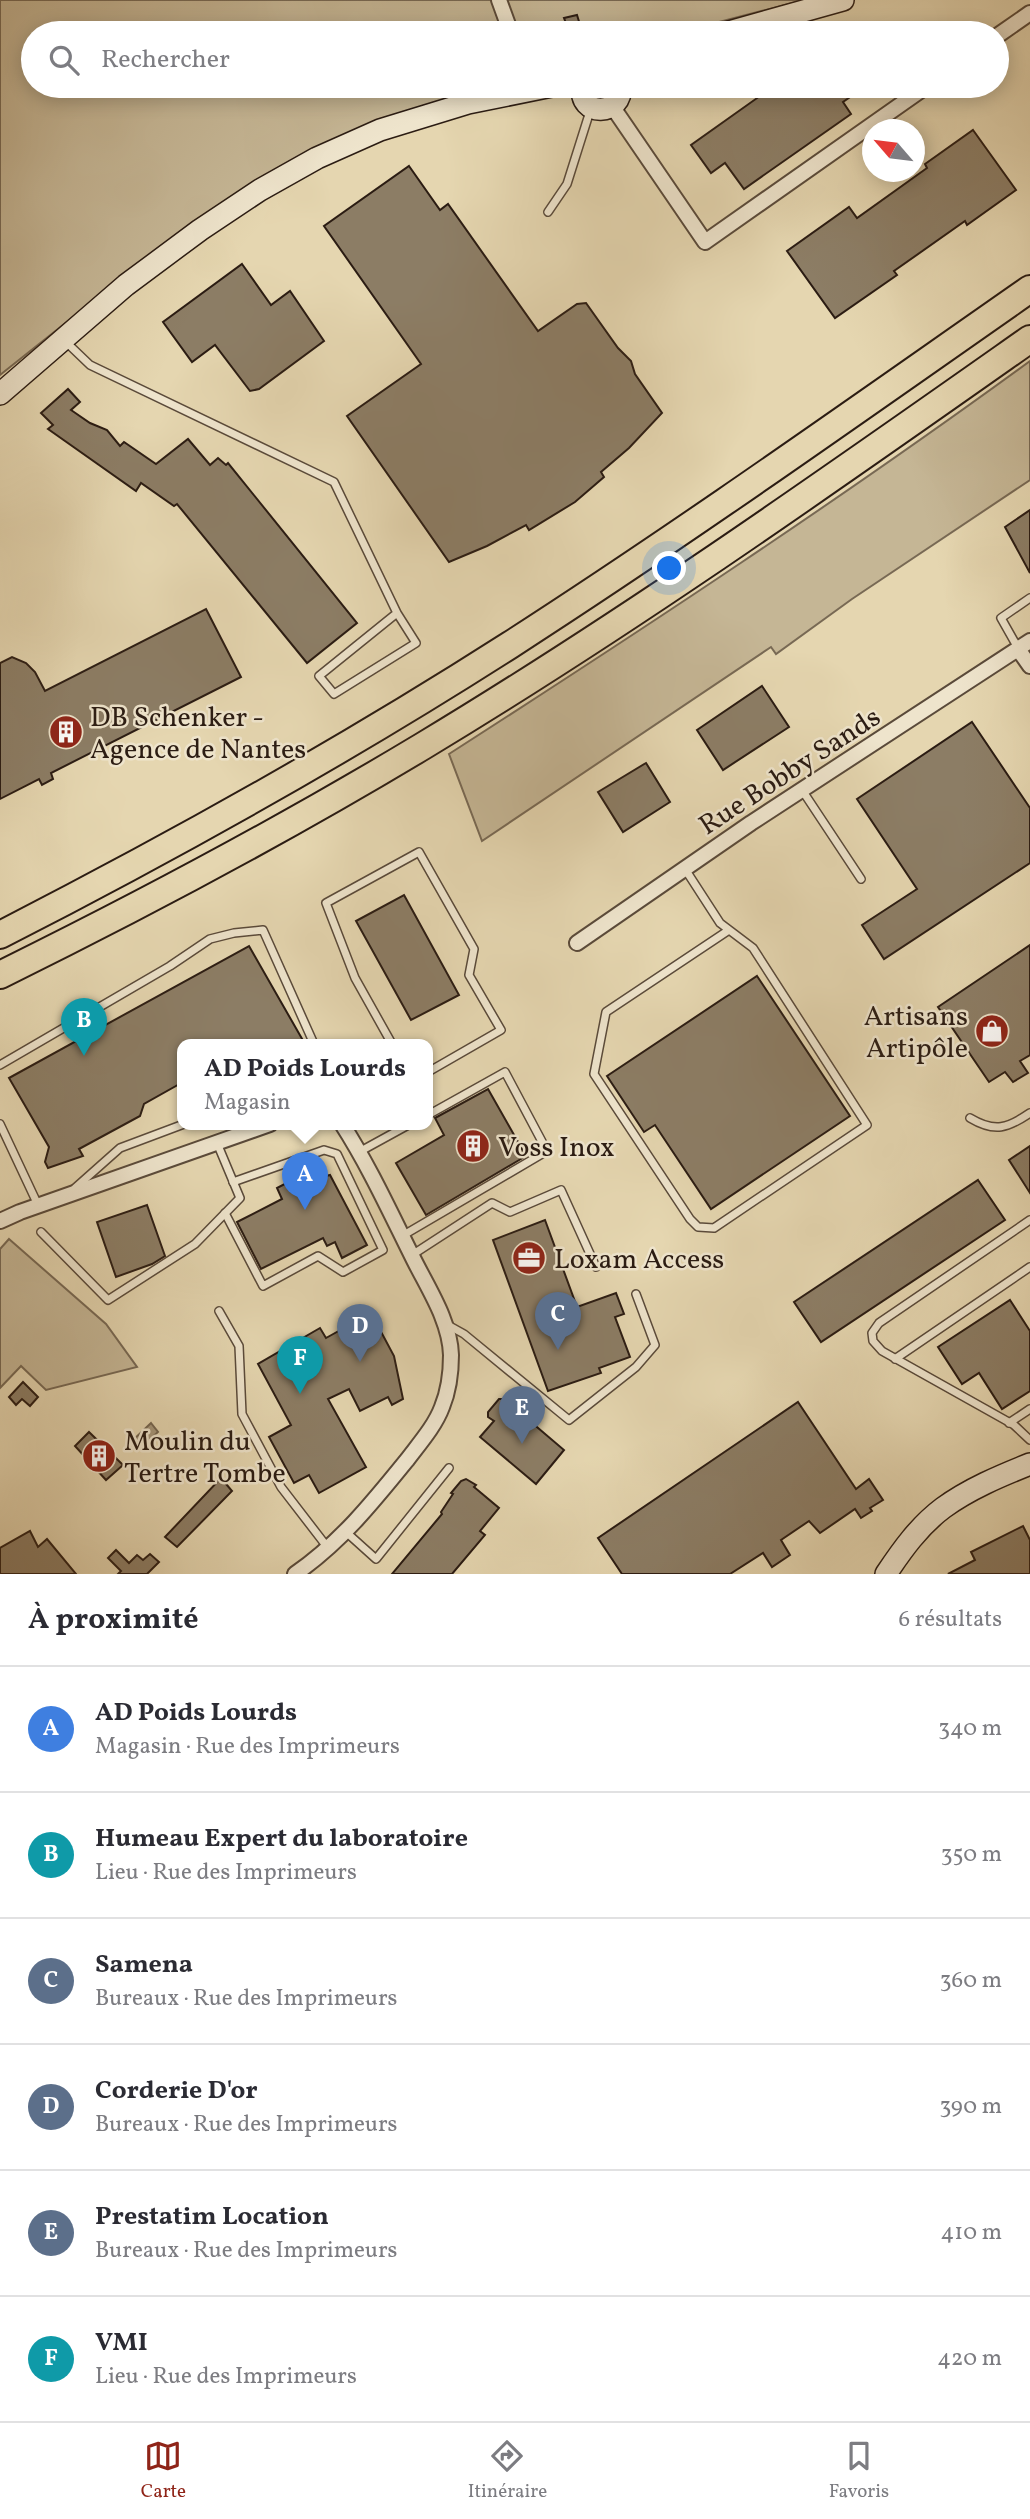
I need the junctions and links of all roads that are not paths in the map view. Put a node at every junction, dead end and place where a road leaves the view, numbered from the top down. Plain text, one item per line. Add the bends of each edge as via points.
1 (499, 0) edge
2 (844, 0) edge
3 (1030, 13) edge
4 (507, 21) edge
5 (769, 21) edge
6 (1009, 28) edge
7 (490, 98) edge
8 (604, 98) edge
9 (607, 98) edge
10 (910, 98) edge
11 (548, 212) dead end
12 (1030, 289) edge
13 (63, 339) junction
14 (1030, 339) edge
15 (0, 394) edge
16 (1030, 598) edge
17 (397, 613) junction
18 (1024, 645) edge
19 (1030, 667) edge
20 (802, 790) junction
21 (685, 869) junction
22 (861, 879) dead end
23 (729, 930) junction
24 (0, 934) edge
25 (577, 943) dead end
26 (0, 975) edge
27 (312, 1039) edge
28 (389, 1039) edge
29 (0, 1065) edge
30 (433, 1069) edge
31 (433, 1112) edge
32 (1030, 1113) edge
33 (971, 1118) dead end
34 (0, 1124) edge
35 (177, 1127) edge
36 (253, 1130) edge
37 (346, 1130) edge
38 (400, 1130) edge
39 (216, 1143) junction
40 (359, 1153) junction
41 (233, 1182) junction
42 (66, 1195) junction
43 (38, 1205) junction
44 (225, 1213) junction
45 (1030, 1220) edge
46 (0, 1221) edge
47 (41, 1232) dead end
48 (402, 1236) junction
49 (412, 1256) junction
50 (596, 1267) dead end
51 (1030, 1267) edge
52 (636, 1294) dead end
53 (219, 1311) dead end
54 (445, 1324) junction
55 (895, 1359) junction
56 (1030, 1409) edge
57 (1009, 1423) junction
58 (1030, 1440) edge
59 (1030, 1464) edge
60 (449, 1468) dead end
61 (346, 1532) junction
62 (328, 1548) junction
63 (295, 1574) edge
64 (886, 1574) edge

1 - 4 street
2 - 5 street
3 - 6 street
7 - 13 street via 380,130 260,190 126,285
8 - 11 lane via 567,184
9 - 10 street via 705,242
12 - 24 highway via 508,646 240,806
13 - 15 street
13 - 17 lane via 90,365 334,482
14 - 26 highway via 709,562 424,745 208,869
16 - 18 lane via 1001,618
17 - 17 lane via 319,676 334,694 416,643
18 - 19 street
18 - 20 street, Rue Bobby Sands
20 - 21 street, Rue Bobby Sands
20 - 22 lane
21 - 23 lane
21 - 25 street, Rue Bobby Sands
23 - 23 lane via 753,948 867,1125 714,1228 698,1227 594,1074 607,1012
27 - 29 lane via 263,930 211,939
28 - 30 lane via 355,978 326,903 419,852 474,949 469,975 501,1030
31 - 48 lane via 505,1072 547,1151
32 - 33 lane via 998,1128
34 - 43 lane
35 - 42 lane via 120,1148
36 - 39 street
37 - 40 street
38 - 40 lane
39 - 41 lane
39 - 42 street
40 - 48 street
41 - 44 lane via 240,1198
41 - 44 lane via 324,1150 337,1154 383,1250 343,1272 318,1256 263,1286
42 - 43 street
43 - 46 street
44 - 47 lane via 195,1244 108,1300
45 - 55 lane via 879,1323 873,1341
48 - 49 street
49 - 50 lane via 492,1203 510,1212 561,1190
49 - 54 street
51 - 55 lane
52 - 54 lane via 655,1345 636,1367 569,1420 464,1334
53 - 62 lane via 239,1346 242,1414 281,1487
54 - 61 street via 451,1352 442,1408 380,1494
55 - 57 lane
56 - 57 lane
57 - 58 lane
59 - 64 street via 942,1509 906,1544
60 - 61 lane via 376,1559
61 - 62 street
62 - 63 street

